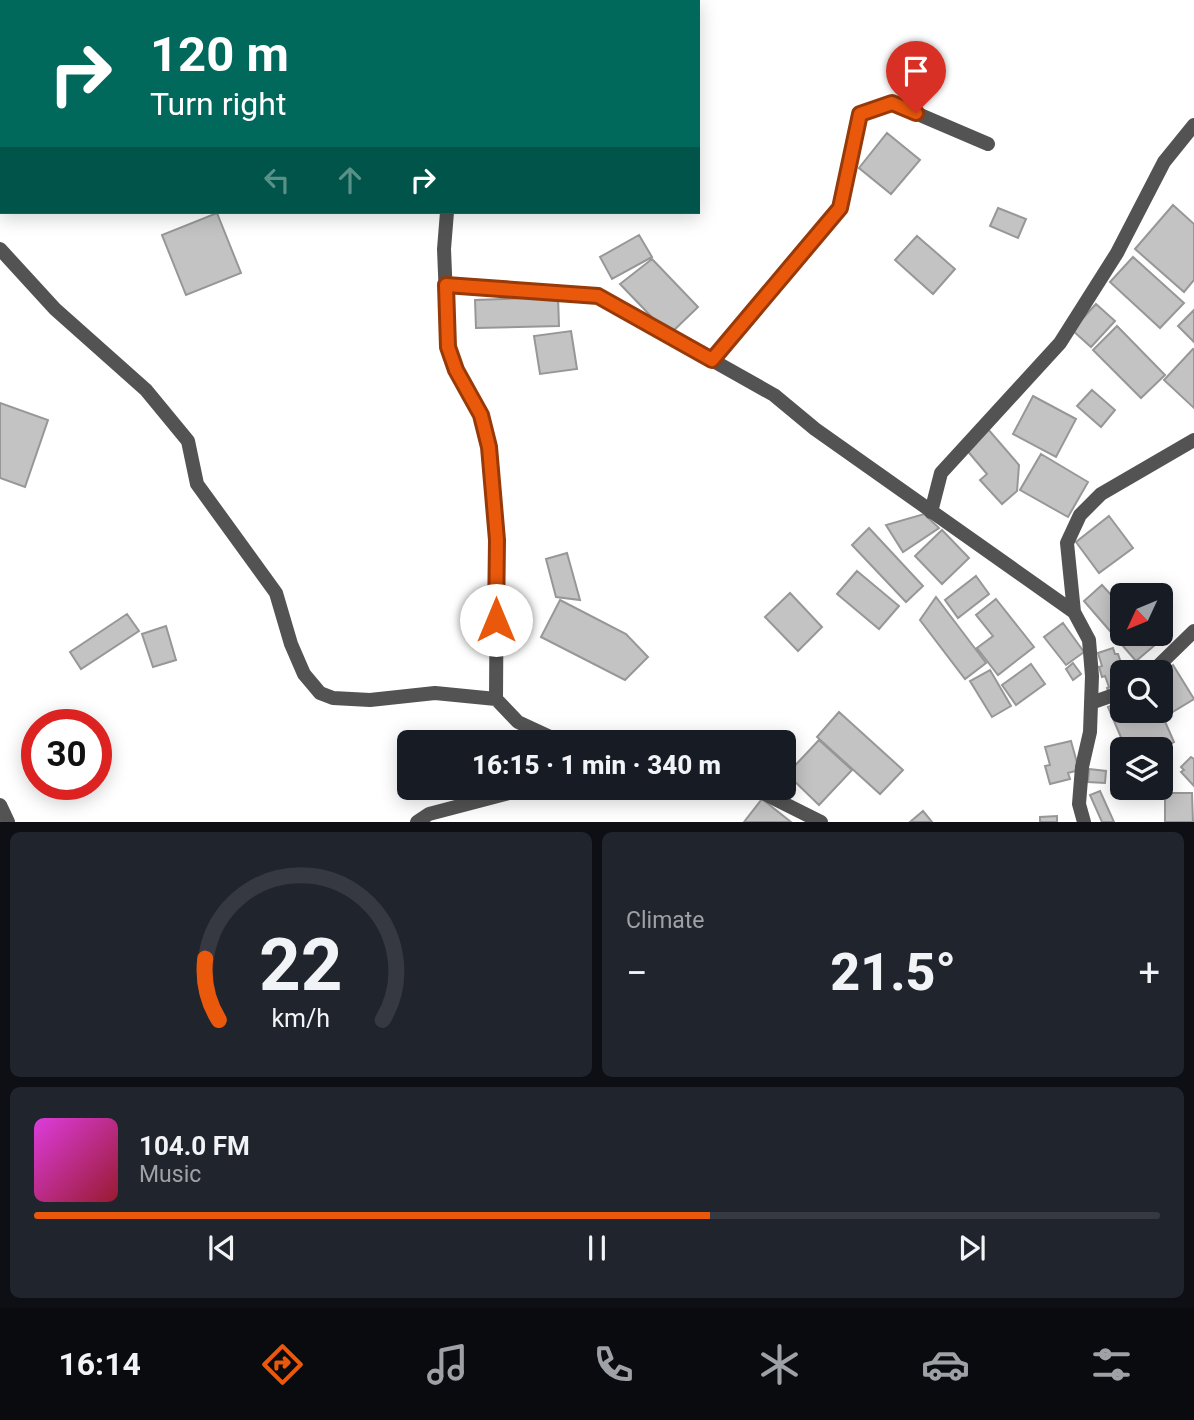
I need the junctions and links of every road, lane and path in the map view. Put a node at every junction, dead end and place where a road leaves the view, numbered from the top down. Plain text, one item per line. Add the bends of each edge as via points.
1 (1194, 125) edge
2 (988, 144) dead end
3 (447, 214) edge
4 (0, 249) edge
5 (446, 285) junction
6 (712, 360) junction
7 (1194, 440) edge
8 (931, 512) junction
9 (1074, 612) junction
10 (1194, 631) edge
11 (1164, 660) edge
12 (1110, 696) edge
13 (496, 699) junction
14 (1091, 703) junction
15 (535, 730) edge
16 (482, 800) edge
17 (778, 800) edge
18 (0, 805) edge
19 (8, 821) edge
20 (417, 821) edge
21 (821, 821) edge
22 (1084, 821) edge

1 - 8 street via 1164,162 1117,253 1060,343 941,473
2 - 6 street via 892,103 860,114 840,208
3 - 5 street
4 - 13 street via 55,309 146,390 188,441 197,484 276,593 304,674 320,693 333,698 435,693
5 - 6 street via 598,296
5 - 13 street via 448,347 481,415 489,447 497,540
6 - 8 street via 774,395
7 - 9 street via 1101,494 1080,515 1067,543
8 - 9 street
9 - 14 street via 1089,640
10 - 11 street
12 - 14 street
13 - 15 street via 518,722
14 - 22 street via 1079,804
16 - 20 street
17 - 21 street
18 - 19 street

